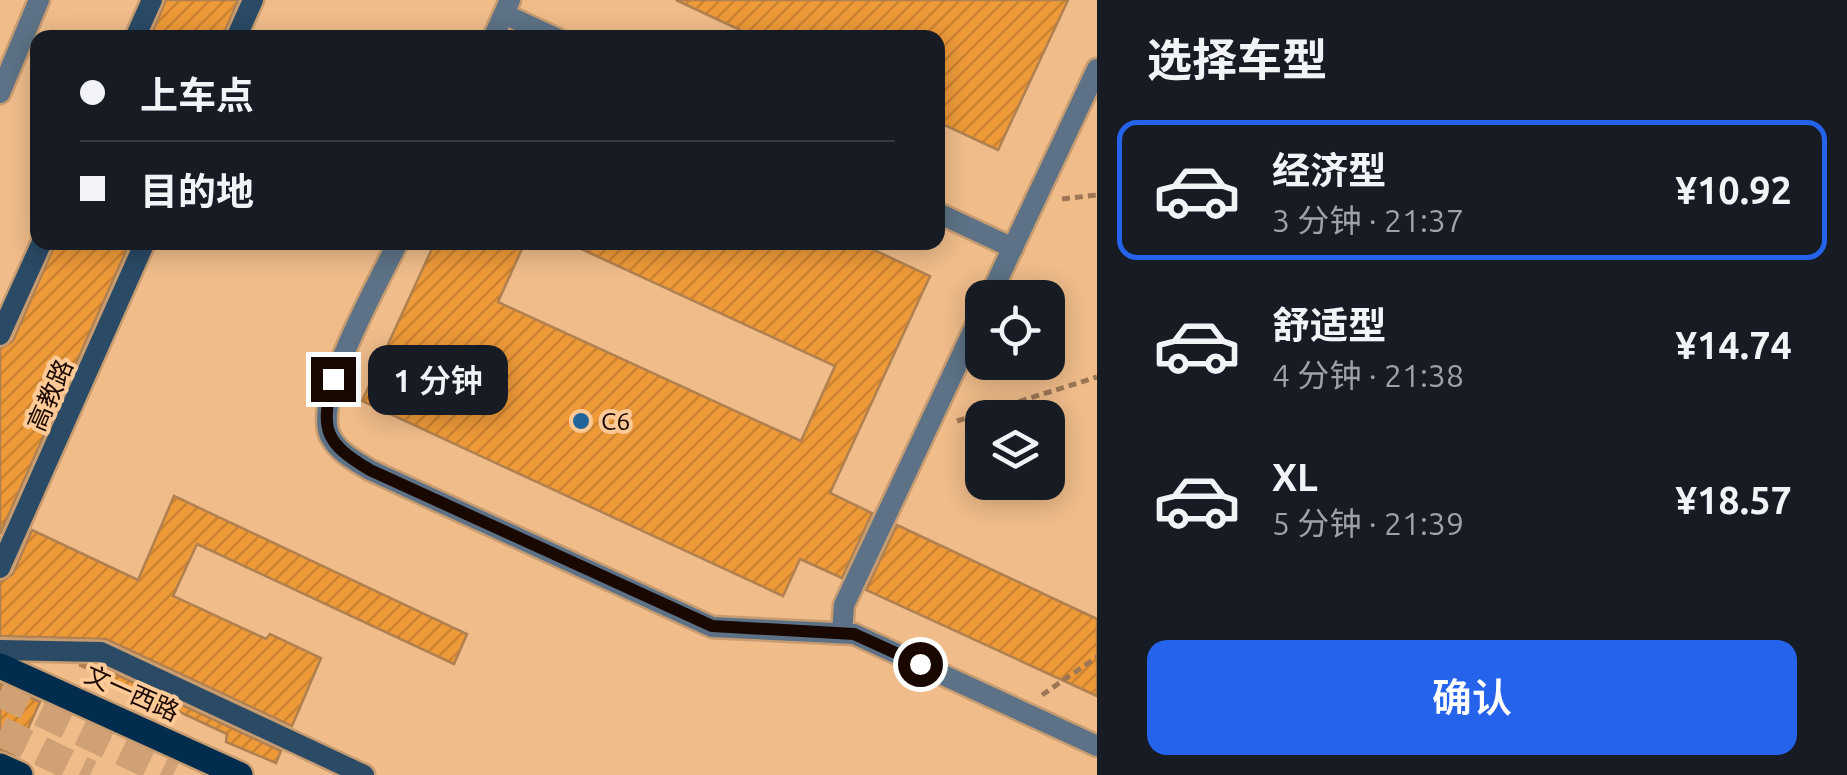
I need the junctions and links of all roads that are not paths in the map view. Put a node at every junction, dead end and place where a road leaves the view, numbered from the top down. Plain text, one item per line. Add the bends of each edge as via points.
1 (38, 0) edge
2 (152, 0) edge
3 (253, 0) edge
4 (507, 7) edge
5 (139, 30) edge
6 (240, 30) edge
7 (497, 30) edge
8 (543, 30) edge
9 (1097, 69) edge
10 (0, 92) edge
11 (945, 217) edge
12 (1012, 248) junction
13 (38, 250) edge
14 (141, 250) edge
15 (394, 250) edge
16 (997, 280) edge
17 (0, 336) edge
18 (965, 348) edge
19 (0, 568) edge
20 (842, 633) junction
21 (0, 650) edge
22 (0, 666) edge
23 (1097, 746) edge
24 (0, 766) edge
25 (20, 775) edge
26 (240, 775) edge
27 (364, 775) edge

1 - 10 street
2 - 5 main road
3 - 6 main road
4 - 7 street
4 - 8 street
9 - 12 street
11 - 12 street
12 - 16 street
13 - 17 main road
14 - 19 main road, 高教路
15 - 20 street via 333,379 328,432 341,452 712,626
18 - 20 street via 844,605
20 - 23 street
21 - 27 main road via 101,652
22 - 26 main road, 文一西路
24 - 25 main road

